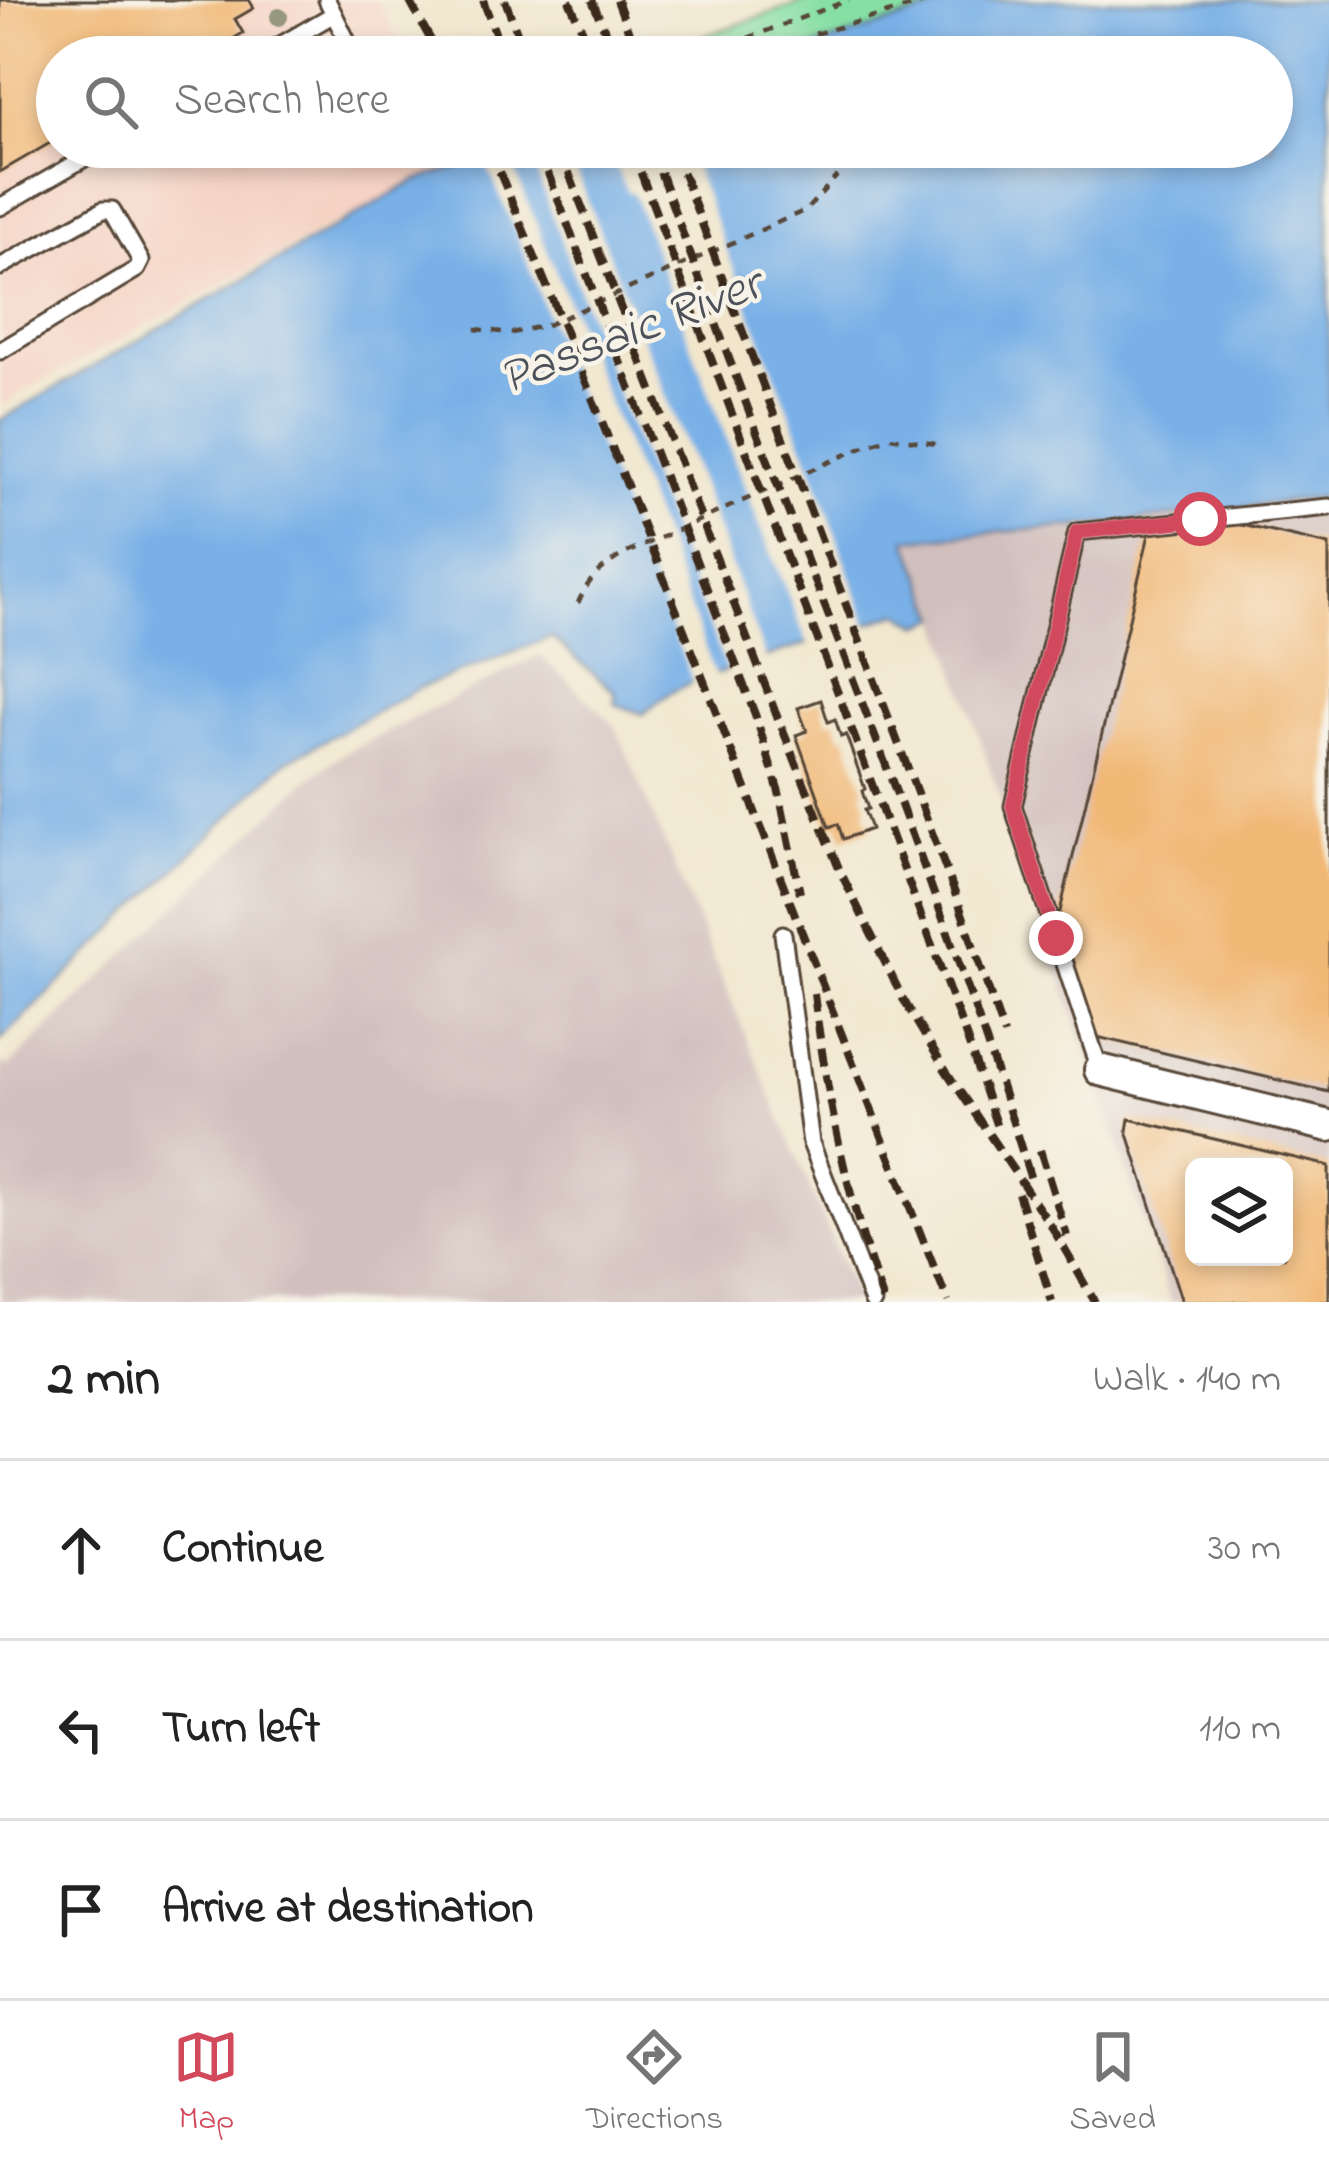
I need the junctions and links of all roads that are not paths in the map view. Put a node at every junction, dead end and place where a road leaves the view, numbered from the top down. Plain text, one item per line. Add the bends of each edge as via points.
1 (331, 7) edge
2 (290, 36) edge
3 (345, 36) edge
4 (68, 168) edge
5 (0, 207) edge
6 (0, 267) edge
7 (0, 351) edge
8 (1329, 507) edge
9 (783, 934) dead end
10 (1100, 1070) joint
11 (1329, 1126) edge
12 (873, 1302) edge

1 - 2 lane
1 - 3 lane
4 - 5 lane
6 - 7 lane via 103,210 118,218 141,261
8 - 10 lane via 1077,532 1013,806
9 - 12 lane via 811,1143
10 - 11 street

